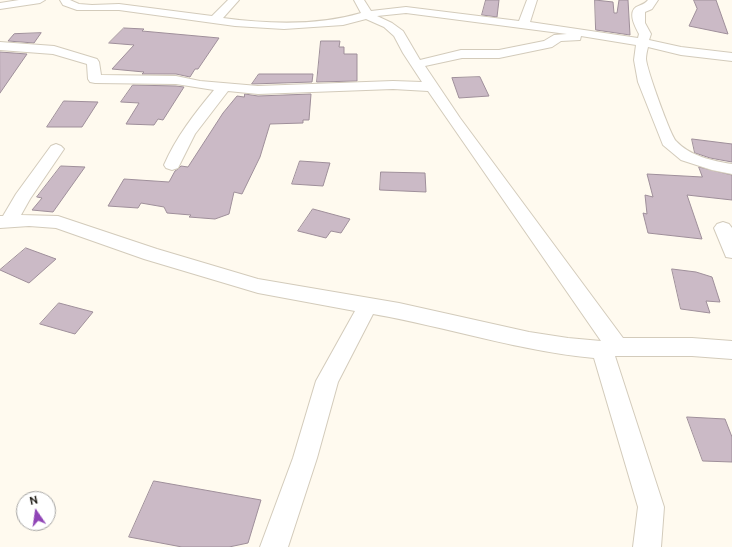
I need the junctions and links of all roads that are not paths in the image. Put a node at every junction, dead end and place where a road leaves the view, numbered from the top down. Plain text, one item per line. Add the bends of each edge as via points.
1 (40, 0) edge
2 (65, 0) edge
3 (234, 0) edge
4 (359, 0) edge
5 (532, 0) edge
6 (653, 0) edge
7 (3, 5) edge
8 (368, 16) junction
9 (216, 20) junction
10 (523, 25) junction
11 (621, 39) junction
12 (642, 42) junction
13 (0, 46) edge
14 (732, 57) edge
15 (417, 64) junction
16 (224, 87) junction
17 (433, 87) junction
18 (56, 149) dead end
19 (172, 165) dead end
20 (732, 169) edge
21 (4, 222) edge
22 (723, 228) dead end
23 (732, 252) edge
24 (368, 305) junction
25 (610, 348) junction
26 (732, 350) edge
27 (274, 547) edge
28 (647, 547) edge

1 - 7 street
2 - 9 street via 77,7 119,7
3 - 9 street
4 - 8 street
5 - 10 street
6 - 12 street via 648,7 639,10 639,23 645,34
8 - 9 street via 343,22 284,26
8 - 10 street via 383,11 406,10
8 - 15 street via 388,25 399,34
10 - 11 street
11 - 12 street
11 - 15 street via 558,38 548,44 519,51 461,54
12 - 14 street via 681,51
12 - 20 street via 640,60 645,82 668,142 686,157
13 - 16 street via 54,50 94,62 95,78 176,80
15 - 17 street
16 - 17 street via 258,90
16 - 19 street via 176,152
17 - 25 street
18 - 21 street
21 - 24 street via 58,222 151,254 258,286
22 - 23 street
24 - 25 street via 568,347
24 - 27 street via 327,381 305,458
25 - 26 street via 692,347
25 - 28 street via 651,507

